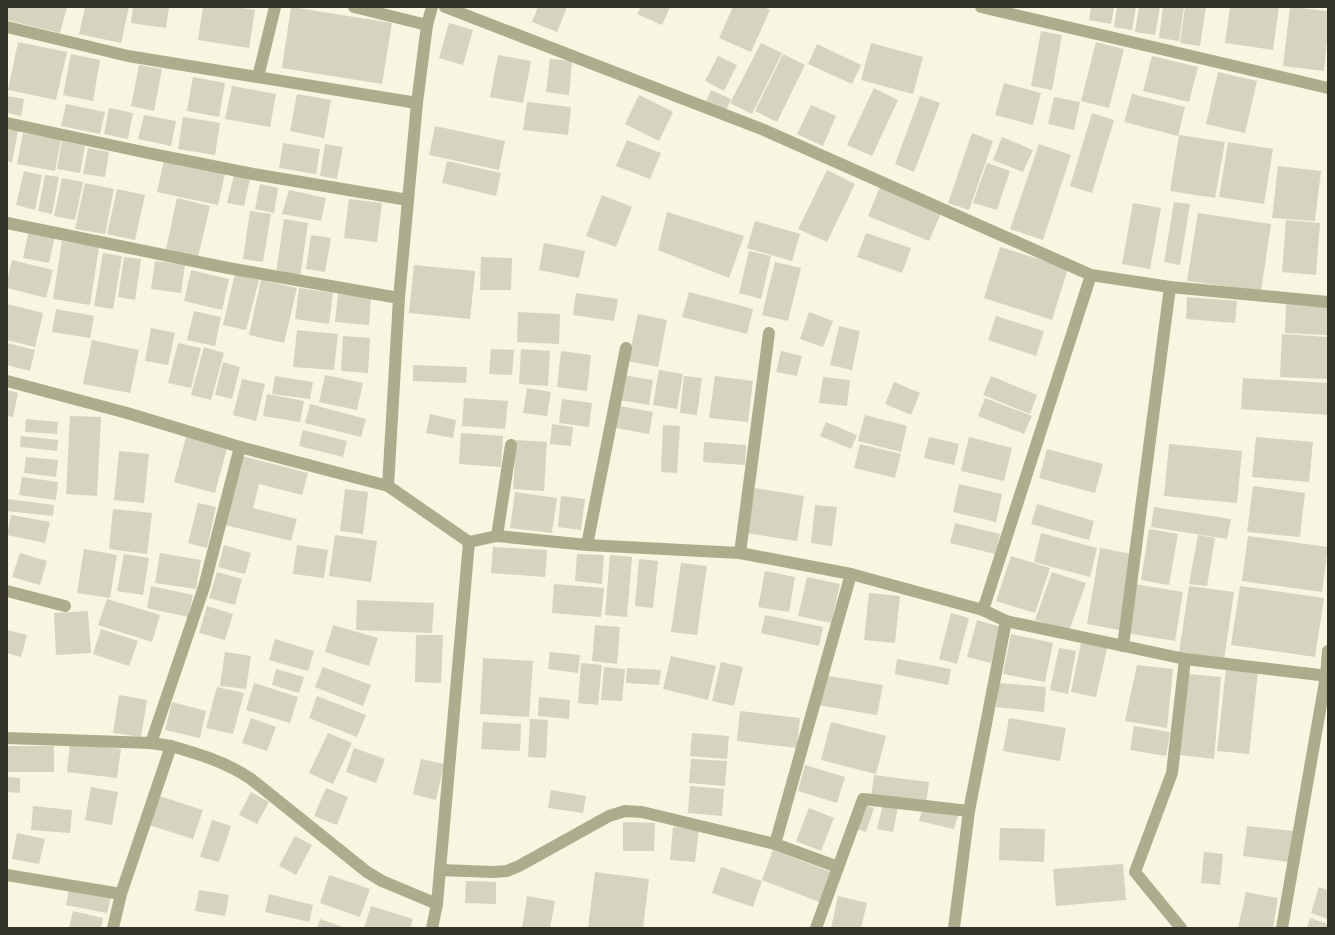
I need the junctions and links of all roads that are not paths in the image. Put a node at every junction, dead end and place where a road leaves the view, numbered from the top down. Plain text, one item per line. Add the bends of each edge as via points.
1 (274, 7) edge
2 (354, 7) edge
3 (432, 7) edge
4 (445, 7) edge
5 (982, 7) edge
6 (1025, 12) edge
7 (427, 25) junction
8 (7, 27) edge
9 (258, 77) junction
10 (1328, 88) edge
11 (417, 103) junction
12 (7, 123) edge
13 (408, 200) junction
14 (7, 224) edge
15 (1091, 275) junction
16 (1170, 287) junction
17 (399, 298) junction
18 (1328, 302) edge
19 (769, 333) dead end
20 (626, 348) dead end
21 (7, 380) edge
22 (511, 445) dead end
23 (240, 447) junction
24 (388, 486) junction
25 (497, 536) junction
26 (469, 542) junction
27 (587, 545) junction
28 (740, 553) junction
29 (851, 574) junction
30 (7, 591) edge
31 (65, 606) dead end
32 (983, 610) junction
33 (1006, 621) junction
34 (1123, 646) junction
35 (1328, 651) edge
36 (1185, 659) junction
37 (1327, 676) edge
38 (7, 738) edge
39 (151, 744) junction
40 (171, 746) junction
41 (969, 811) junction
42 (775, 844) junction
43 (838, 867) junction
44 (440, 870) junction
45 (7, 875) edge
46 (121, 894) junction
47 (436, 904) junction
48 (113, 928) edge
49 (432, 928) edge
50 (816, 928) edge
51 (954, 928) edge
52 (1181, 928) edge
53 (1282, 928) edge

1 - 9 street
2 - 7 street
3 - 7 street
4 - 15 street via 764,130
5 - 6 street
6 - 10 street
7 - 11 street
8 - 9 street via 128,56
9 - 11 street
11 - 13 street
12 - 13 street via 253,174
13 - 17 street
14 - 17 street via 228,268
15 - 16 street
15 - 32 street
16 - 18 street
16 - 34 street
17 - 24 street
19 - 28 street
20 - 27 street
21 - 23 street
22 - 25 street
23 - 24 street
23 - 39 street via 204,587
24 - 26 street
25 - 26 street
25 - 27 street
26 - 44 street
27 - 28 street
28 - 29 street
29 - 32 street
29 - 42 street
30 - 31 street
32 - 33 street
33 - 34 street
33 - 41 street
34 - 36 street
35 - 37 street
36 - 37 street
36 - 52 street via 1172,773 1135,872
37 - 53 street
38 - 39 street
39 - 40 street
40 - 46 street
40 - 47 street via 210,757 237,769 367,872
41 - 43 street via 863,799
41 - 51 street
42 - 43 street
42 - 44 street via 642,812 625,811 609,816 507,871
43 - 50 street
44 - 47 street
45 - 46 street
46 - 48 street
47 - 49 street

